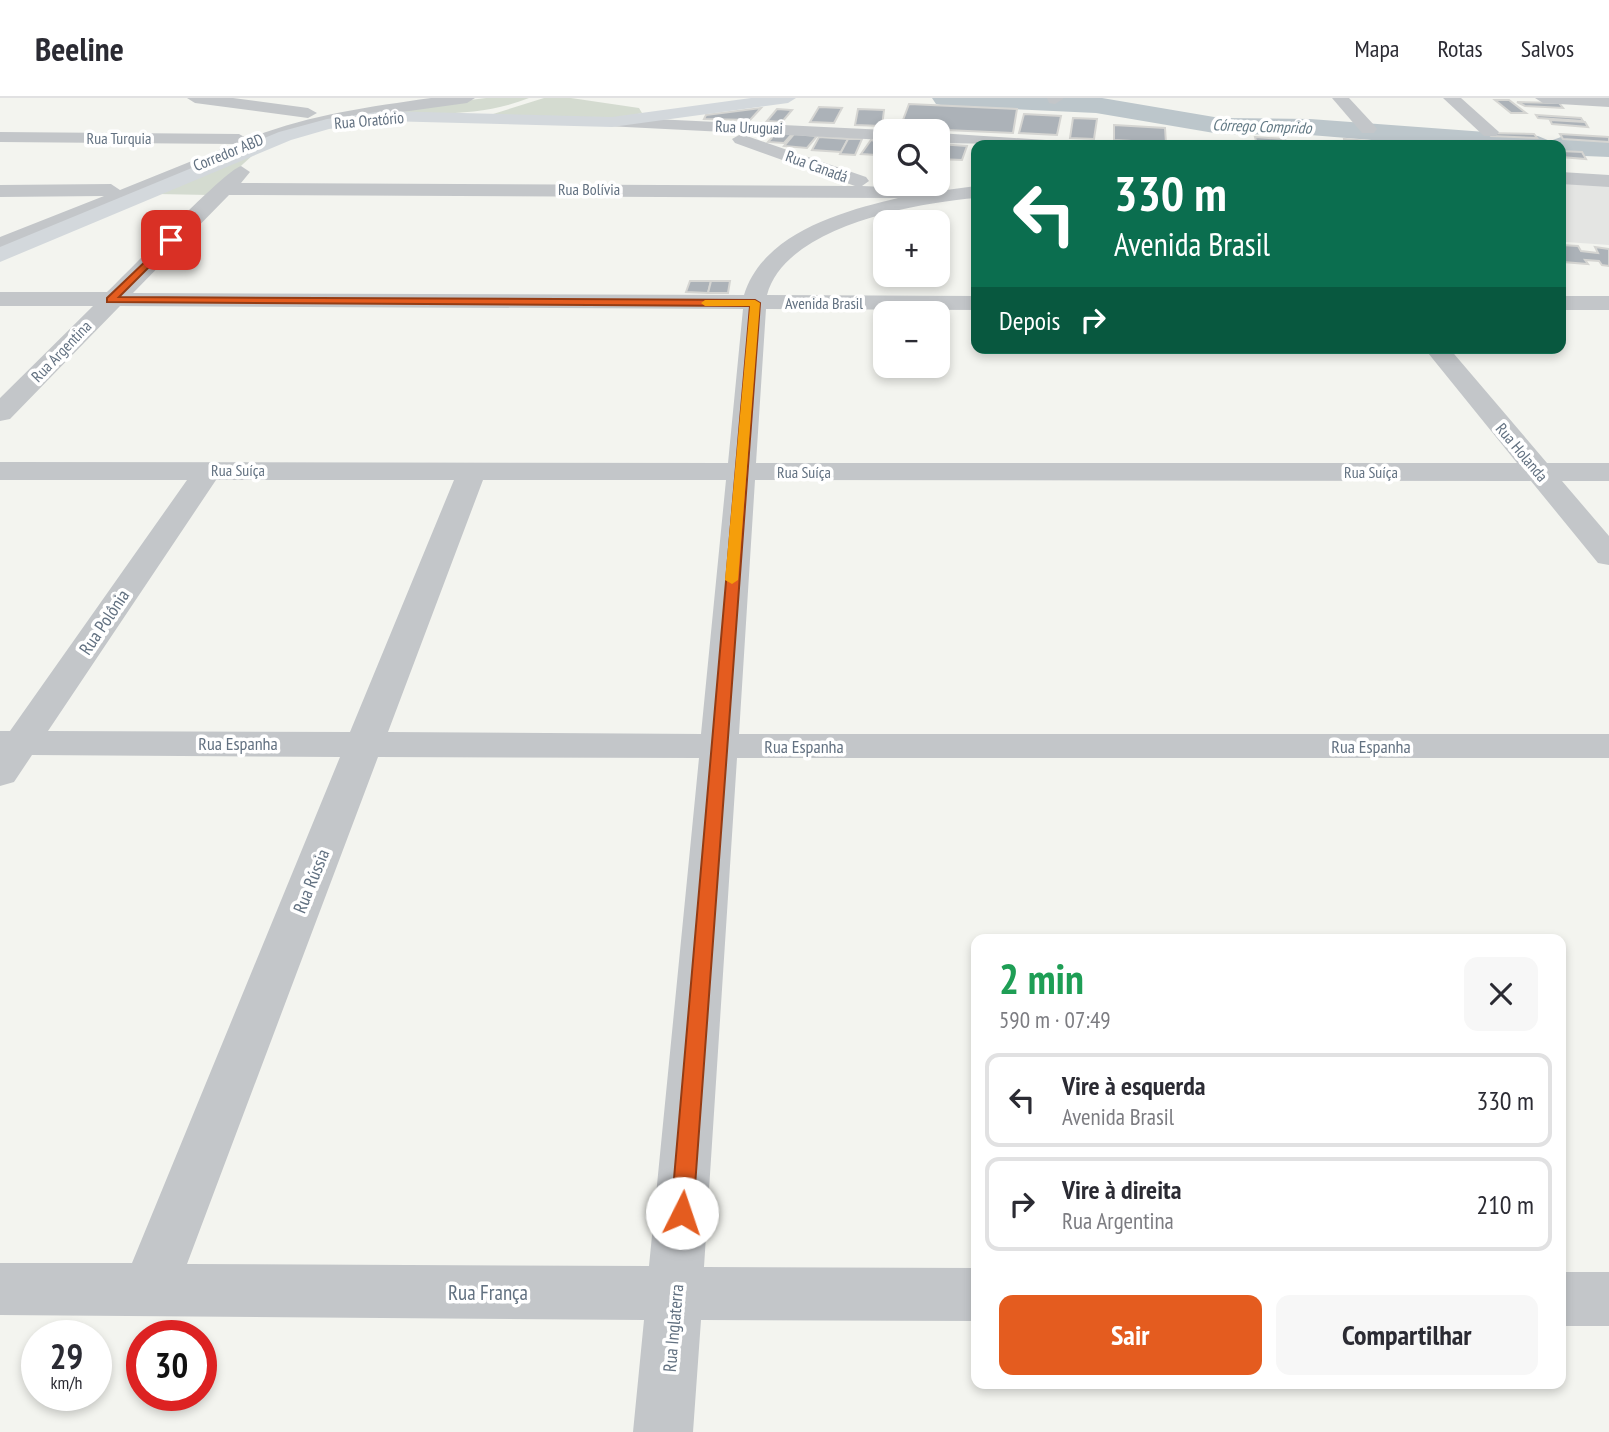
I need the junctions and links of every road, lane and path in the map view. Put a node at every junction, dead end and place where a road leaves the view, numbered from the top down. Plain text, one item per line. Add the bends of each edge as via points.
1 (195, 98) edge
2 (404, 98) edge
3 (467, 98) edge
4 (788, 98) edge
5 (1340, 98) edge
6 (1451, 98) edge
7 (1544, 98) edge
8 (1571, 99) edge
9 (234, 101) edge
10 (763, 102) junction
11 (1609, 102) edge
12 (521, 104) dead end
13 (639, 107) junction
14 (308, 113) junction
15 (667, 113) junction
16 (344, 115) junction
17 (384, 116) junction
18 (449, 117) junction
19 (1600, 117) dead end
20 (612, 122) junction
21 (704, 125) junction
22 (1368, 129) dead end
23 (1490, 132) dead end
24 (873, 134) edge
25 (0, 137) edge
26 (239, 138) junction
27 (950, 139) edge
28 (971, 140) edge
29 (272, 142) junction
30 (1566, 178) edge
31 (1609, 181) edge
32 (873, 186) edge
33 (111, 190) junction
34 (222, 190) junction
35 (0, 191) edge
36 (873, 191) edge
37 (967, 192) edge
38 (0, 234) edge
39 (0, 245) edge
40 (0, 255) edge
41 (0, 299) edge
42 (111, 300) junction
43 (1604, 302) edge
44 (755, 303) junction
45 (971, 303) edge
46 (1566, 303) edge
47 (1441, 354) edge
48 (0, 413) edge
49 (208, 470) junction
50 (0, 471) edge
51 (472, 471) junction
52 (741, 472) junction
53 (1539, 472) junction
54 (1609, 472) edge
55 (1609, 556) edge
56 (11, 743) edge
57 (366, 743) junction
58 (718, 746) junction
59 (1609, 746) edge
60 (0, 774) edge
61 (0, 1289) edge
62 (149, 1290) junction
63 (676, 1293) junction
64 (971, 1295) edge
65 (1566, 1299) edge
66 (1609, 1299) edge
67 (663, 1432) edge

1 - 9 street
2 - 14 main road, Rua Oratório
3 - 16 street, Corredor ABD
4 - 10 main road, Rua Oratório
5 - 22 street
6 - 23 street
7 - 8 street
8 - 11 street
8 - 19 street
9 - 14 street
10 - 13 main road, Rua Oratório
10 - 15 main road, Rua Oratório
12 - 18 main road
13 - 15 main road, Rua Oratório
13 - 20 main road, Rua Oratório
14 - 16 main road
14 - 26 main road, Rua Oratório
15 - 21 street, Rua Canadá
16 - 17 main road
16 - 39 street, Corredor ABD via 270,135
17 - 18 main road, Rua Oratório
17 - 29 main road, Rua Oratório via 313,128
18 - 20 main road, Rua Oratório
20 - 21 street, Rua Uruguai
21 - 24 street, Rua Uruguai
21 - 32 street, Rua Canadá
25 - 26 street, Rua Turquia
26 - 33 main road, Rua Oratório
27 - 28 street
29 - 34 street, Rua Argentina
29 - 40 main road, Rua Oratório
30 - 31 street
33 - 35 street
33 - 38 main road, Rua Oratório
34 - 36 street, Rua Bolívia
34 - 42 street, Rua Argentina
37 - 44 street, Rua Inglaterra via 858,216 807,238 772,264 761,280
41 - 42 street, Avenida Brasil
42 - 44 street, Avenida Brasil
42 - 48 street, Rua Argentina
43 - 46 street
44 - 45 street, Avenida Brasil
44 - 52 street, Rua Inglaterra
47 - 53 street, Rua Holanda
49 - 50 street, Rua Suíça
49 - 51 street, Rua Suíça
49 - 56 street, Rua Polônia
51 - 52 street, Rua Suíça
51 - 57 street, Rua Rússia
52 - 53 street, Rua Suíça
52 - 58 street, Rua Inglaterra
53 - 54 street, Rua Suíça
53 - 55 street, Rua Holanda
56 - 57 street, Rua Espanha
56 - 60 street, Rua Polônia
57 - 58 street, Rua Espanha
57 - 62 street, Rua Rússia
58 - 59 street, Rua Espanha
58 - 63 street, Rua Inglaterra
61 - 62 street, Rua França
62 - 63 street, Rua França
63 - 64 street, Rua França
63 - 67 street, Rua Inglaterra
65 - 66 street

